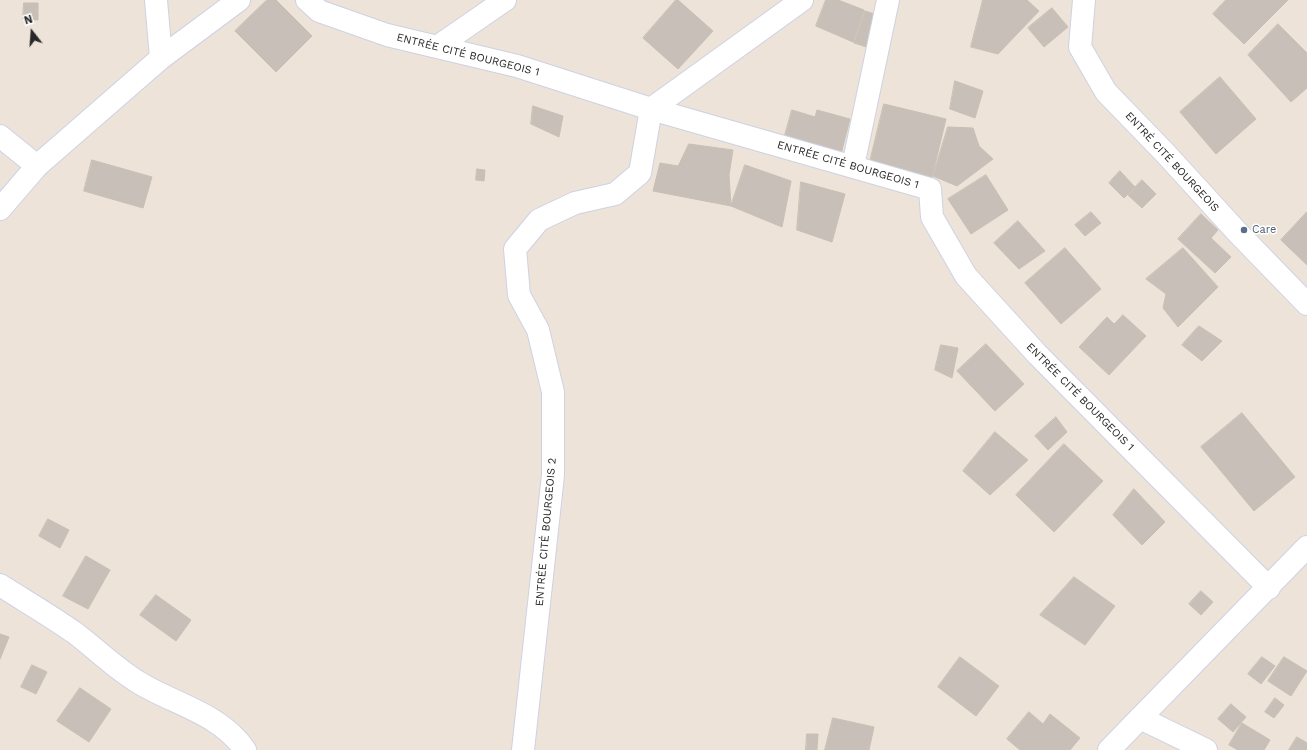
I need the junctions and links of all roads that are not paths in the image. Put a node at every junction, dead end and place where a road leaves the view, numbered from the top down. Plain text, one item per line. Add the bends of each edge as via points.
1 (156, 0) edge
2 (240, 0) edge
3 (307, 0) edge
4 (505, 0) edge
5 (802, 0) edge
6 (888, 0) edge
7 (1084, 0) edge
8 (437, 47) junction
9 (161, 58) junction
10 (651, 109) junction
11 (0, 136) edge
12 (37, 166) junction
13 (853, 166) junction
14 (0, 209) edge
15 (1307, 304) edge
16 (1307, 547) edge
17 (0, 585) edge
18 (1269, 588) junction
19 (1140, 718) junction
20 (245, 750) edge
21 (523, 750) edge
22 (1108, 750) edge
23 (1206, 750) edge

1 - 9 street
2 - 9 street
3 - 8 street, ENTRÉE CITÉ BOURGEOIS 1 via 319,11 387,36
4 - 8 street
5 - 10 street
6 - 13 street
7 - 15 street, ENTRÉ CITÉ BOURGEOIS via 1080,47 1106,92
8 - 10 street, ENTRÉE CITÉ BOURGEOIS 1 via 517,66
9 - 12 street
10 - 13 street, ENTRÉE CITÉ BOURGEOIS 1
10 - 21 street, ENTRÉE CITÉ BOURGEOIS 2 via 640,173 615,194 575,203 539,220 515,249 519,295 538,330 553,392 553,475
11 - 12 street
12 - 14 street
13 - 18 street, ENTRÉE CITÉ BOURGEOIS 1 via 930,189 932,217 966,276 1037,354
16 - 18 street
17 - 20 street via 74,632 138,682 222,726
18 - 19 street
19 - 22 street
19 - 23 street

